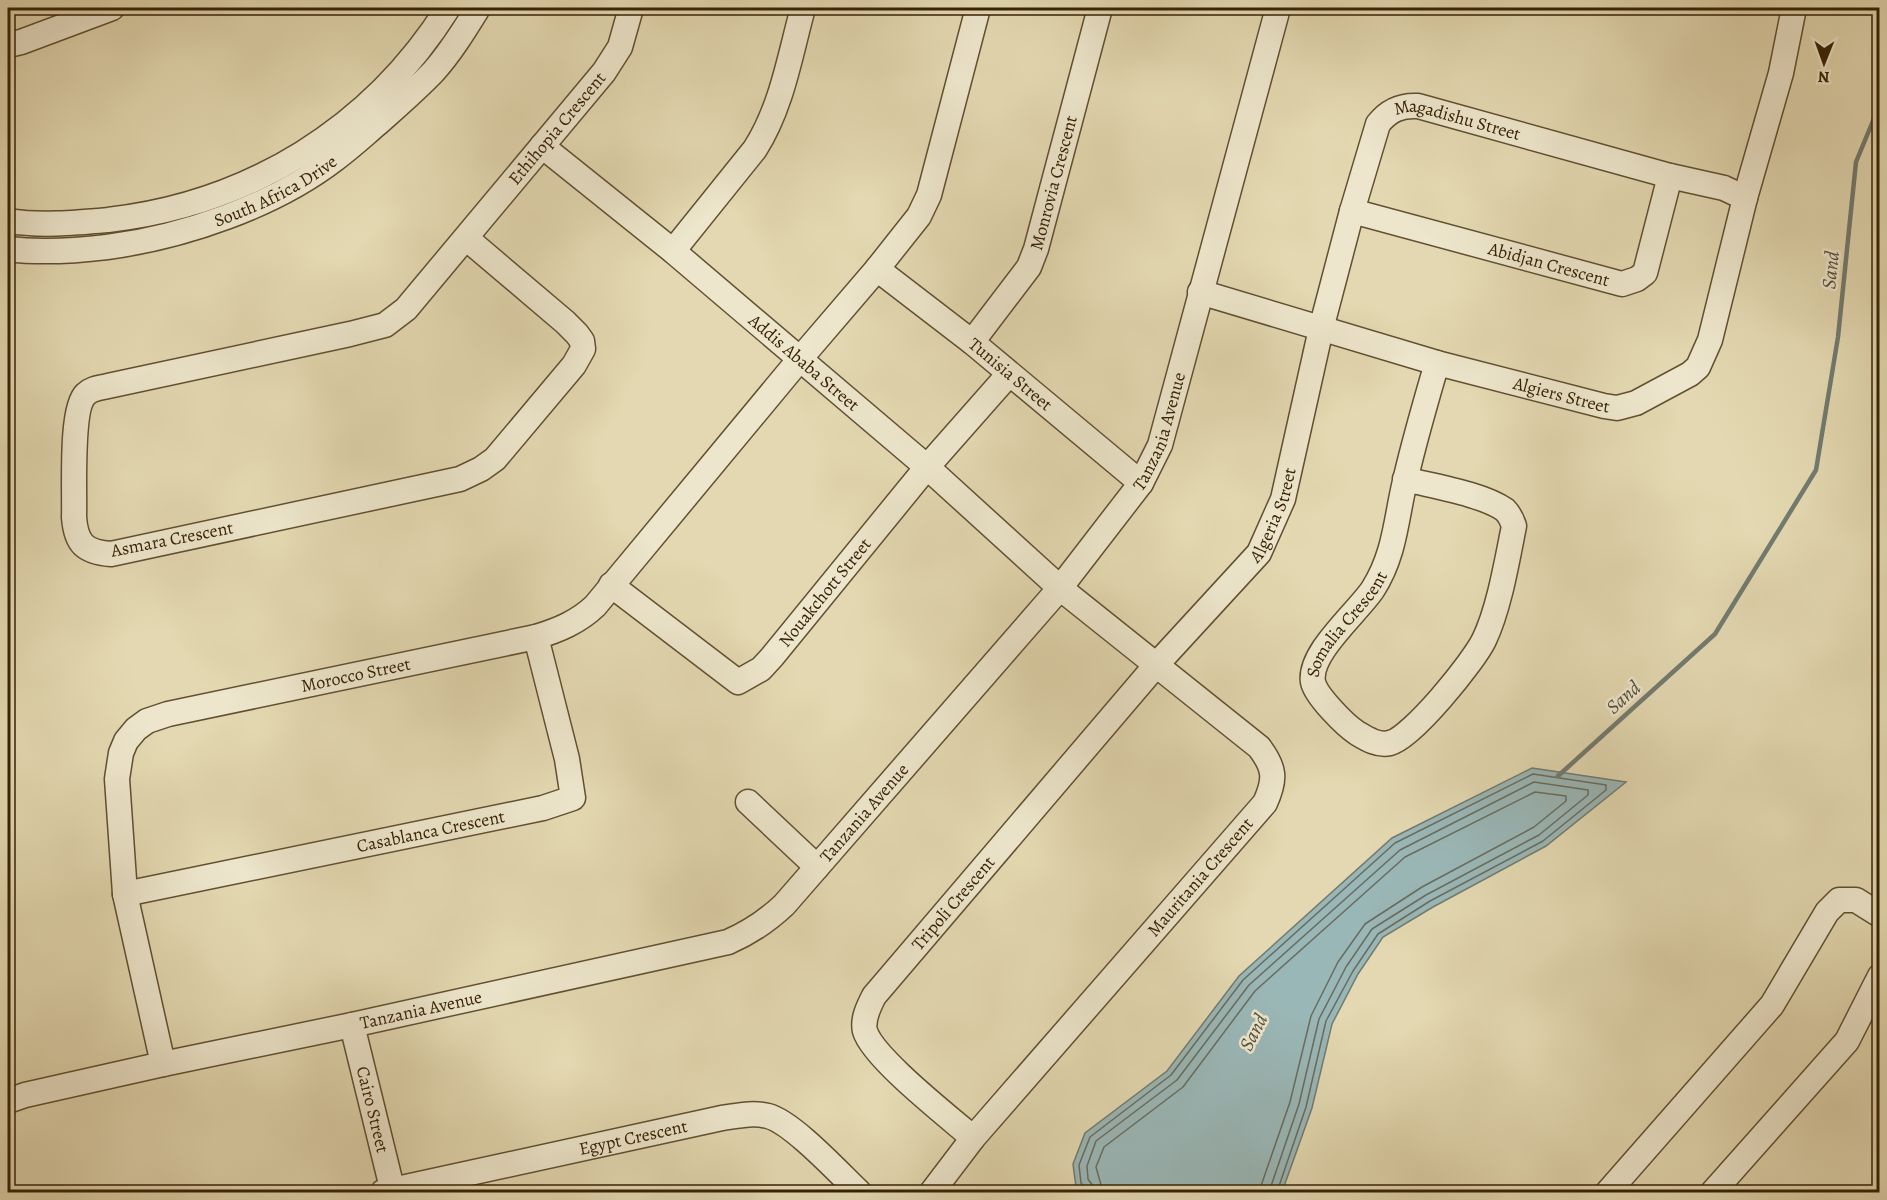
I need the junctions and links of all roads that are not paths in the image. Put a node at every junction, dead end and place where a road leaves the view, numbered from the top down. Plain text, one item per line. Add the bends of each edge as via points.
1 (112, 8) edge
2 (448, 8) edge
3 (478, 8) edge
4 (631, 8) edge
5 (803, 8) edge
6 (978, 8) edge
7 (1100, 8) edge
8 (1278, 8) edge
9 (1794, 8) edge
10 (8, 45) edge
11 (542, 146) junction
12 (1670, 176) junction
13 (1745, 198) junction
14 (1352, 211) junction
15 (8, 221) edge
16 (466, 238) junction
17 (8, 249) edge
18 (673, 252) junction
19 (877, 269) junction
20 (1200, 292) junction
21 (1321, 329) junction
22 (972, 342) junction
23 (799, 360) junction
24 (1437, 363) junction
25 (1009, 374) junction
26 (927, 467) junction
27 (1405, 479) junction
28 (1141, 483) junction
29 (611, 585) junction
30 (1060, 588) junction
31 (536, 637) junction
32 (1157, 664) junction
33 (748, 802) dead end
34 (818, 867) junction
35 (124, 894) junction
36 (1880, 915) edge
37 (1880, 976) edge
38 (352, 1025) junction
39 (163, 1064) junction
40 (8, 1101) edge
41 (973, 1138) junction
42 (390, 1192) edge
43 (860, 1192) edge
44 (932, 1192) edge
45 (1608, 1192) edge
46 (1713, 1192) edge

1 - 10 street
2 - 15 street, South Africa Drive via 400,72 349,121 291,161 252,181 189,205 127,218 72,224
3 - 17 street, South Africa Drive via 426,78 334,160 286,190 230,216 170,236 81,250
4 - 11 street, Ethihopia Crescent via 615,58
5 - 18 street via 766,132
6 - 19 street via 929,195 919,216
7 - 22 street, Monrovia Crescent via 1036,249 1029,267
8 - 20 street, Tanzania Avenue
9 - 13 street, Algiers Street via 1781,73
11 - 16 street, Ethihopia Crescent
11 - 18 street, Addis Ababa Street
12 - 13 street, Magadishu Street via 1724,188
12 - 14 street, Magadishu Street via 1406,105 1390,112 1378,124
12 - 14 street, Abidjan Crescent via 1645,273 1622,284
13 - 24 street, Algiers Street via 1710,340 1698,367 1662,390 1617,408
14 - 21 street, Magadishu Street
16 - 16 street, Asmara Crescent via 406,309 385,324 85,394 76,420 74,517 80,541 95,553 111,554 460,478 495,459 574,365 583,349 582,341
18 - 23 street, Addis Ababa Street
19 - 22 street, Tunisia Street
19 - 23 street, Morocco Street
20 - 21 street, Algiers Street
20 - 28 street, Tanzania Avenue via 1160,445
21 - 24 street, Algiers Street
21 - 32 street, Algeria Street via 1283,499 1272,528 1258,553
22 - 25 street, Tunisia Street
23 - 26 street, Addis Ababa Street
23 - 29 street, Morocco Street
24 - 27 street, Somalia Crescent
25 - 26 street, Nouakchott Street
25 - 28 street, Tunisia Street
26 - 29 street, Nouakchott Street via 772,657 761,669 738,682
26 - 30 street, Addis Ababa Street
27 - 27 street, Somalia Crescent via 1384,570 1362,604 1321,653 1313,681 1320,696 1353,730 1379,744 1402,738 1425,716 1484,640 1514,526 1506,511 1492,503
28 - 30 street, Tanzania Avenue
29 - 31 street, Morocco Street via 586,614 559,630
30 - 32 street, Mauritania Crescent
30 - 34 street, Tanzania Avenue
31 - 35 street, Morocco Street via 147,721 126,741 117,779
31 - 35 street, Casablanca Crescent via 573,798 543,808
32 - 41 street, Tripoli Crescent via 881,986 868,1007 865,1030 881,1056
32 - 41 street, Mauritania Crescent via 1259,747 1269,759 1272,787 1265,803 1234,840
33 - 34 street
34 - 38 street, Tanzania Avenue via 766,922 728,942
35 - 39 street, Morocco Street
36 - 45 street via 1856,900 1839,900 1827,912 1772,1005
37 - 46 street via 1847,1041
38 - 39 street, Tanzania Avenue
38 - 42 street, Cairo Street
39 - 40 street, Tanzania Avenue
41 - 44 street, Mauritania Crescent
42 - 43 street, Egypt Crescent via 753,1114 770,1116 787,1125

